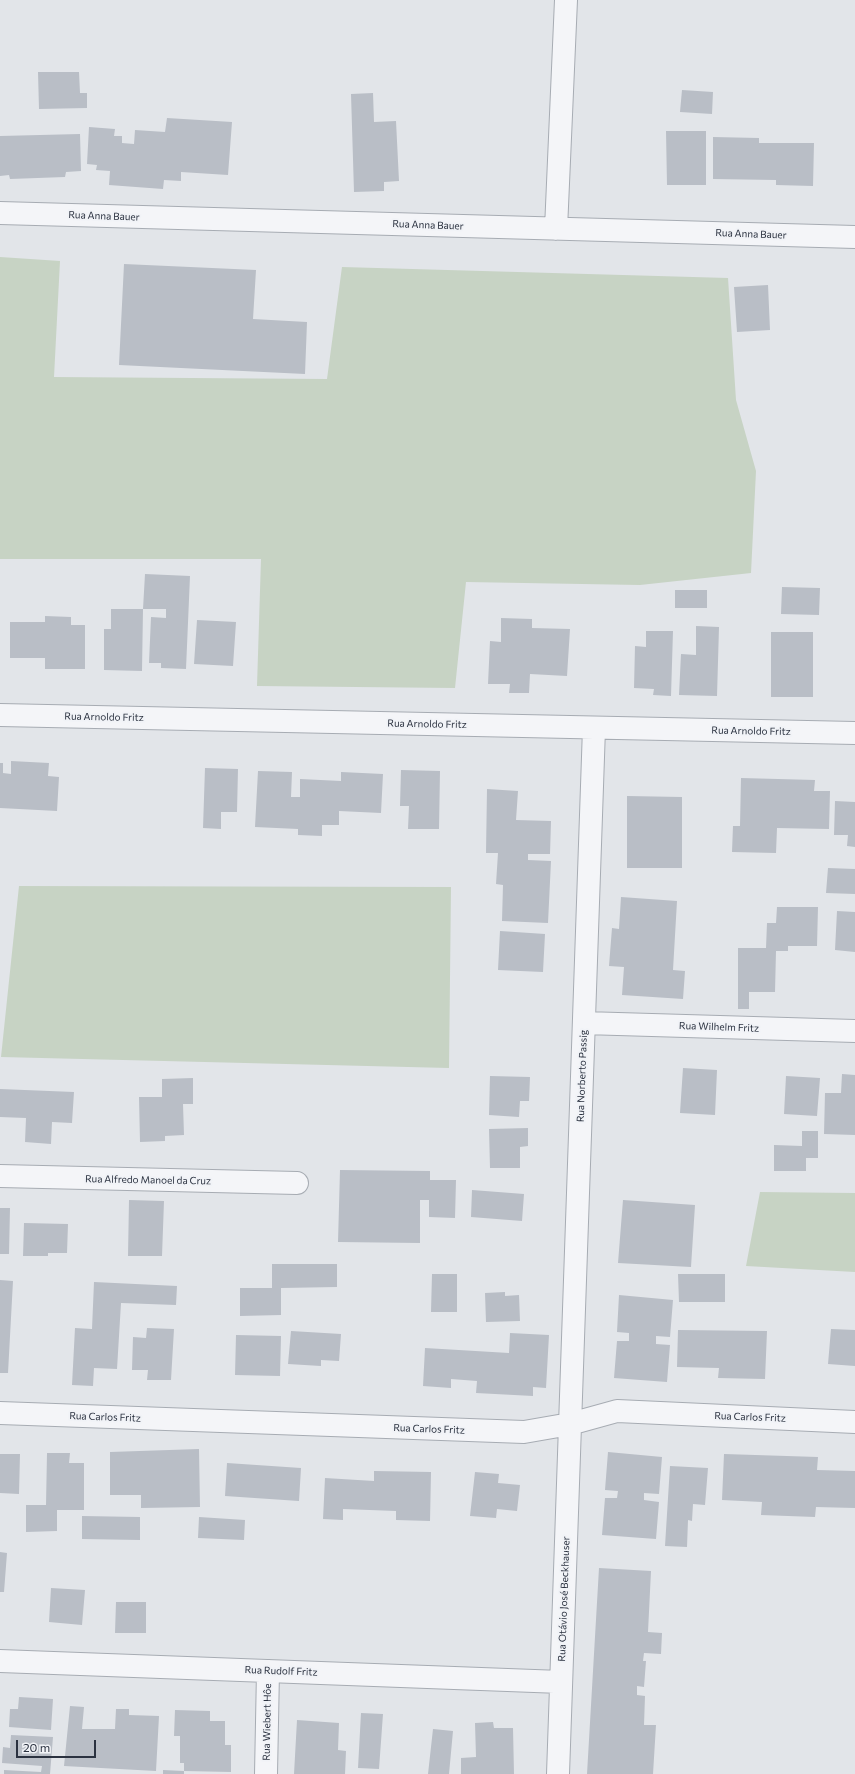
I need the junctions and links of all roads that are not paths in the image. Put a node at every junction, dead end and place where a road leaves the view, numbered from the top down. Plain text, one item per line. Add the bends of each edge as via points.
1 (566, 0) edge
2 (0, 213) edge
3 (556, 229) junction
4 (855, 237) edge
5 (0, 715) edge
6 (594, 728) junction
7 (855, 733) edge
8 (584, 1023) junction
9 (855, 1031) edge
10 (0, 1176) edge
11 (297, 1183) dead end
12 (0, 1413) edge
13 (855, 1422) edge
14 (570, 1424) junction
15 (0, 1661) edge
16 (268, 1671) junction
17 (561, 1682) junction
18 (266, 1774) edge
19 (558, 1774) edge

1 - 3 street
2 - 3 street, Rua Anna Bauer
3 - 4 street, Rua Anna Bauer
5 - 6 street, Rua Arnoldo Fritz
6 - 7 street, Rua Arnoldo Fritz
6 - 8 street, Rua Norberto Passig
8 - 9 street, Rua Wilhelm Fritz
8 - 14 street, Rua Norberto Passig
10 - 11 street, Rua Alfredo Manoel da Cruz
12 - 14 street, Rua Carlos Fritz via 524,1432
13 - 14 street, Rua Carlos Fritz via 617,1411
14 - 17 street, Rua Otávio José Beckhauser
15 - 16 street, Rua Rudolf Fritz
16 - 17 street, Rua Rudolf Fritz
16 - 18 street, Rua Wiebert Hôe
17 - 19 street, Rua Otávio José Beckhauser

